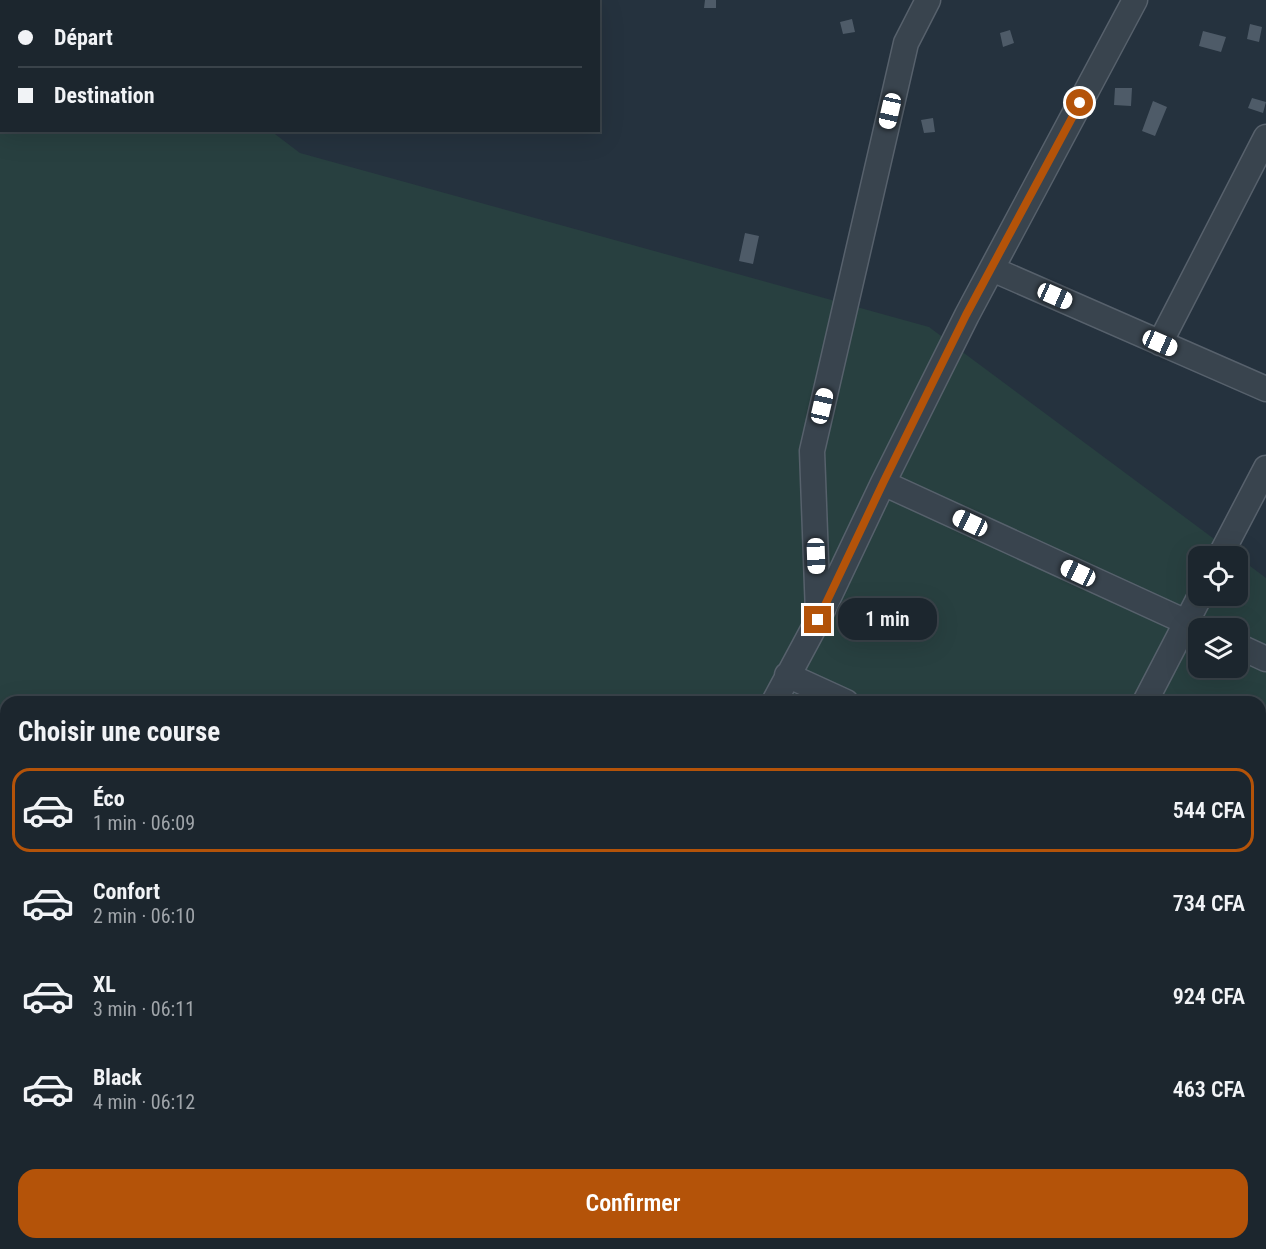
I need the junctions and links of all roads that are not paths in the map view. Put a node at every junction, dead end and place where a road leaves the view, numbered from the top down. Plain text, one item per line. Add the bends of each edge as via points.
1 (928, 0) edge
2 (1135, 0) edge
3 (1266, 137) edge
4 (992, 269) junction
5 (1160, 343) junction
6 (1266, 389) edge
7 (1266, 468) edge
8 (883, 483) junction
9 (1225, 546) edge
10 (818, 620) junction
11 (1188, 624) edge
12 (1188, 634) edge
13 (1248, 651) edge
14 (1266, 660) edge
15 (787, 675) junction
16 (777, 696) edge
17 (833, 696) edge
18 (1149, 696) edge

1 - 10 street via 906,43 812,451
2 - 4 street
3 - 5 street
4 - 5 street
4 - 8 street
5 - 6 street
7 - 9 street
8 - 10 street
8 - 11 street
10 - 15 street
12 - 18 street
13 - 14 street
15 - 16 street
15 - 17 street

